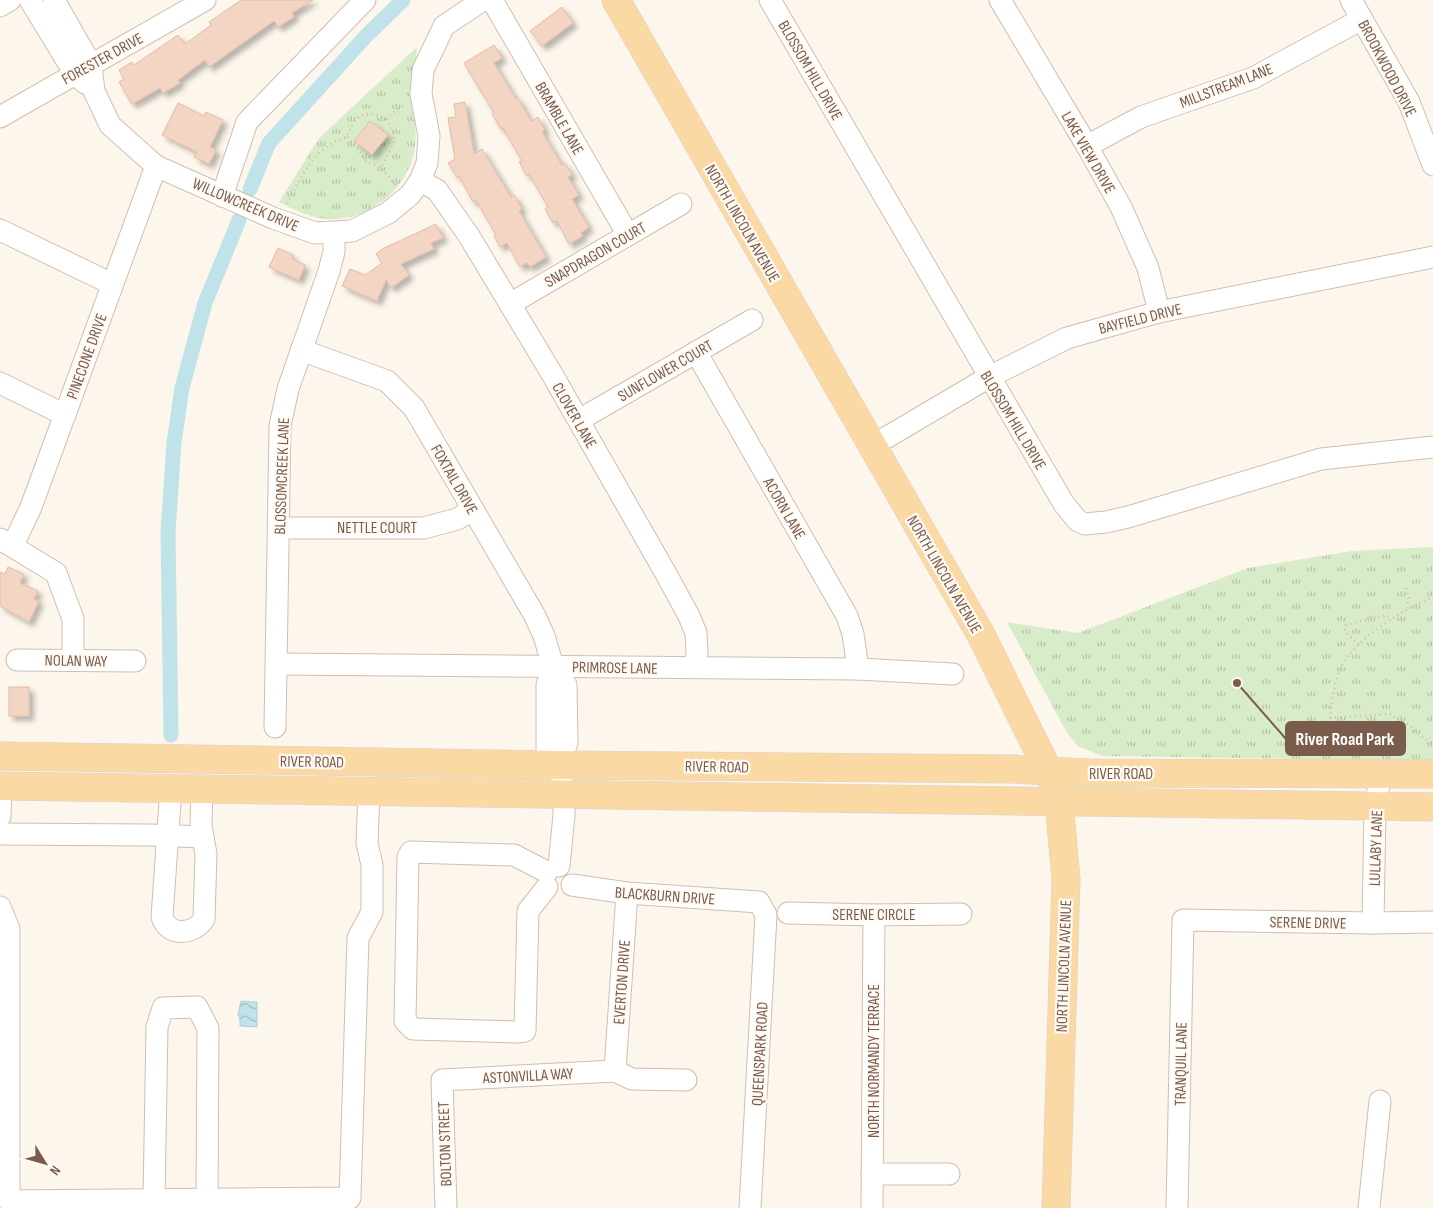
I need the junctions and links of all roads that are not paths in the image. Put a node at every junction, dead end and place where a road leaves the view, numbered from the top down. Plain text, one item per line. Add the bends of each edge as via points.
1 (10, 0) edge
2 (30, 0) edge
3 (54, 0) edge
4 (205, 0) edge
5 (365, 0) edge
6 (483, 0) edge
7 (492, 0) edge
8 (616, 0) edge
9 (770, 0) edge
10 (1000, 0) edge
11 (1351, 0) edge
12 (0, 6) edge
13 (1362, 19) junction
14 (83, 70) junction
15 (0, 117) edge
16 (1087, 146) junction
17 (1433, 165) edge
18 (156, 166) junction
19 (420, 181) junction
20 (222, 196) junction
21 (680, 204) dead end
22 (0, 230) edge
23 (334, 233) junction
24 (628, 235) junction
25 (1433, 257) edge
26 (112, 284) junction
27 (510, 304) junction
28 (1159, 312) junction
29 (752, 320) dead end
30 (301, 350) junction
31 (696, 352) junction
32 (989, 377) junction
33 (0, 383) edge
34 (65, 415) junction
35 (578, 420) junction
36 (872, 446) junction
37 (1433, 447) edge
38 (473, 510) junction
39 (278, 528) junction
40 (6, 542) edge
41 (16, 660) dead end
42 (73, 660) junction
43 (135, 661) dead end
44 (277, 664) junction
45 (553, 666) junction
46 (696, 667) junction
47 (858, 669) junction
48 (953, 674) dead end
49 (275, 727) dead end
50 (0, 756) edge
51 (559, 765) junction
52 (1049, 772) junction
53 (1381, 774) junction
54 (1433, 774) edge
55 (1, 786) edge
56 (171, 788) junction
57 (202, 789) junction
58 (369, 792) junction
59 (564, 794) junction
60 (1059, 802) junction
61 (1375, 807) junction
62 (1433, 807) edge
63 (0, 817) edge
64 (0, 834) edge
65 (167, 836) junction
66 (203, 837) junction
67 (551, 875) junction
68 (627, 893) junction
69 (759, 902) joint
70 (0, 907) edge
71 (788, 912) dead end
72 (961, 914) dead end
73 (874, 915) junction
74 (1183, 920) joint
75 (1433, 922) edge
76 (1373, 923) junction
77 (616, 1071) junction
78 (442, 1080) joint
79 (686, 1080) dead end
80 (1380, 1100) dead end
81 (872, 1174) junction
82 (949, 1174) dead end
83 (154, 1199) junction
84 (207, 1199) junction
85 (446, 1208) edge
86 (750, 1208) edge
87 (872, 1208) edge
88 (1056, 1208) edge
89 (1177, 1208) edge
90 (1369, 1208) edge

1 - 12 street
2 - 14 street, WILLOWCREEK DRIVE
3 - 14 street, WILLOWCREEK DRIVE
4 - 14 street, FORESTER DRIVE
5 - 20 street via 247,122
6 - 19 street, WILLOWCREEK DRIVE via 444,26 423,70 422,94 429,136 427,162
7 - 24 street, BRAMBLE LANE
8 - 36 main road, NORTH LINCOLN AVENUE
9 - 32 street, BLOSSOM HILL DRIVE
10 - 16 street, LAKE VIEW DRIVE
11 - 13 street, BROOKWOOD DRIVE
13 - 16 street, MILLSTREAM LANE via 1253,78 1141,117
13 - 17 street, BROOKWOOD DRIVE via 1409,102
14 - 15 street, FORESTER DRIVE
14 - 18 street, WILLOWCREEK DRIVE via 110,125
16 - 28 street, LAKE VIEW DRIVE via 1121,207 1148,268
18 - 20 street, WILLOWCREEK DRIVE
18 - 26 street, PINECONE DRIVE
19 - 23 street, WILLOWCREEK DRIVE via 410,195 388,213 352,231
19 - 27 street, CLOVER LANE via 437,190
20 - 23 street, WILLOWCREEK DRIVE via 315,233
21 - 24 street, SNAPDRAGON COURT
22 - 26 street
23 - 30 street, BLOSSOMCREEK LANE via 329,271
24 - 27 street, SNAPDRAGON COURT
25 - 28 street, BAYFIELD DRIVE
26 - 34 street, PINECONE DRIVE
27 - 35 street, CLOVER LANE
28 - 32 street, BAYFIELD DRIVE via 1067,338
29 - 31 street, SUNFLOWER COURT
30 - 38 street, FOXTAIL DRIVE via 386,381 414,408
30 - 39 street, BLOSSOMCREEK LANE via 280,426
31 - 35 street, SUNFLOWER COURT
31 - 47 street, ACORN LANE via 847,616
32 - 36 street, BAYFIELD DRIVE
32 - 37 street, BLOSSOM HILL DRIVE via 1064,504 1078,521 1085,524 1128,517 1320,459
33 - 34 street
34 - 40 street, PINECONE DRIVE via 31,507
35 - 46 street, CLOVER LANE via 689,616 696,633
36 - 52 main road, NORTH LINCOLN AVENUE via 980,633
38 - 39 street, NETTLE COURT via 457,519 424,528
38 - 45 street, FOXTAIL DRIVE via 535,616
39 - 44 street, BLOSSOMCREEK LANE
40 - 42 street via 56,573 73,619
41 - 42 street, NOLAN WAY
42 - 43 street, NOLAN WAY
44 - 45 street, PRIMROSE LANE
44 - 49 street, BLOSSOMCREEK LANE
45 - 46 street, PRIMROSE LANE
45 - 51 street, FOXTAIL DRIVE via 566,685 556,714 567,743
46 - 47 street, PRIMROSE LANE
47 - 48 street, PRIMROSE LANE
50 - 51 main road, RIVER ROAD
51 - 52 main road, RIVER ROAD
51 - 59 street
52 - 53 main road, RIVER ROAD
52 - 60 main road, NORTH LINCOLN AVENUE
53 - 54 main road, RIVER ROAD
53 - 61 street, LULLABY LANE
55 - 56 main road, RIVER ROAD
55 - 63 street
56 - 57 main road, RIVER ROAD
56 - 65 street
57 - 58 main road, RIVER ROAD
57 - 66 street
58 - 59 main road, RIVER ROAD
58 - 84 street via 372,912 358,938 350,1198
59 - 60 main road, RIVER ROAD
59 - 67 street via 564,815
60 - 61 main road, RIVER ROAD
60 - 88 main road, NORTH LINCOLN AVENUE via 1066,879
61 - 62 main road, RIVER ROAD
61 - 76 street, LULLABY LANE
64 - 65 street
65 - 66 street
65 - 66 street via 162,917 173,930 180,931 194,929 204,919 206,854
67 - 67 street via 514,855 411,852 408,857 405,1021 413,1029 525,1031 528,911
67 - 68 street, BLACKBURN DRIVE via 567,868 573,878 572,886
68 - 69 street, BLACKBURN DRIVE
68 - 77 street, EVERTON DRIVE
69 - 86 street, QUEENSPARK ROAD via 766,915
70 - 83 street via 9,929 9,1201
71 - 73 street, SERENE CIRCLE
72 - 73 street, SERENE CIRCLE
73 - 81 street, NORTH NORMANDY TERRACE
74 - 76 street, SERENE DRIVE
74 - 89 street, TRANQUIL LANE
75 - 76 street, SERENE DRIVE
77 - 78 street, ASTONVILLA WAY
77 - 79 street via 632,1080
78 - 85 street, BOLTON STREET
80 - 90 street
81 - 82 street
81 - 87 street, NORTH NORMANDY TERRACE
83 - 84 street
83 - 84 street via 158,1027 163,1008 197,1008 208,1028

